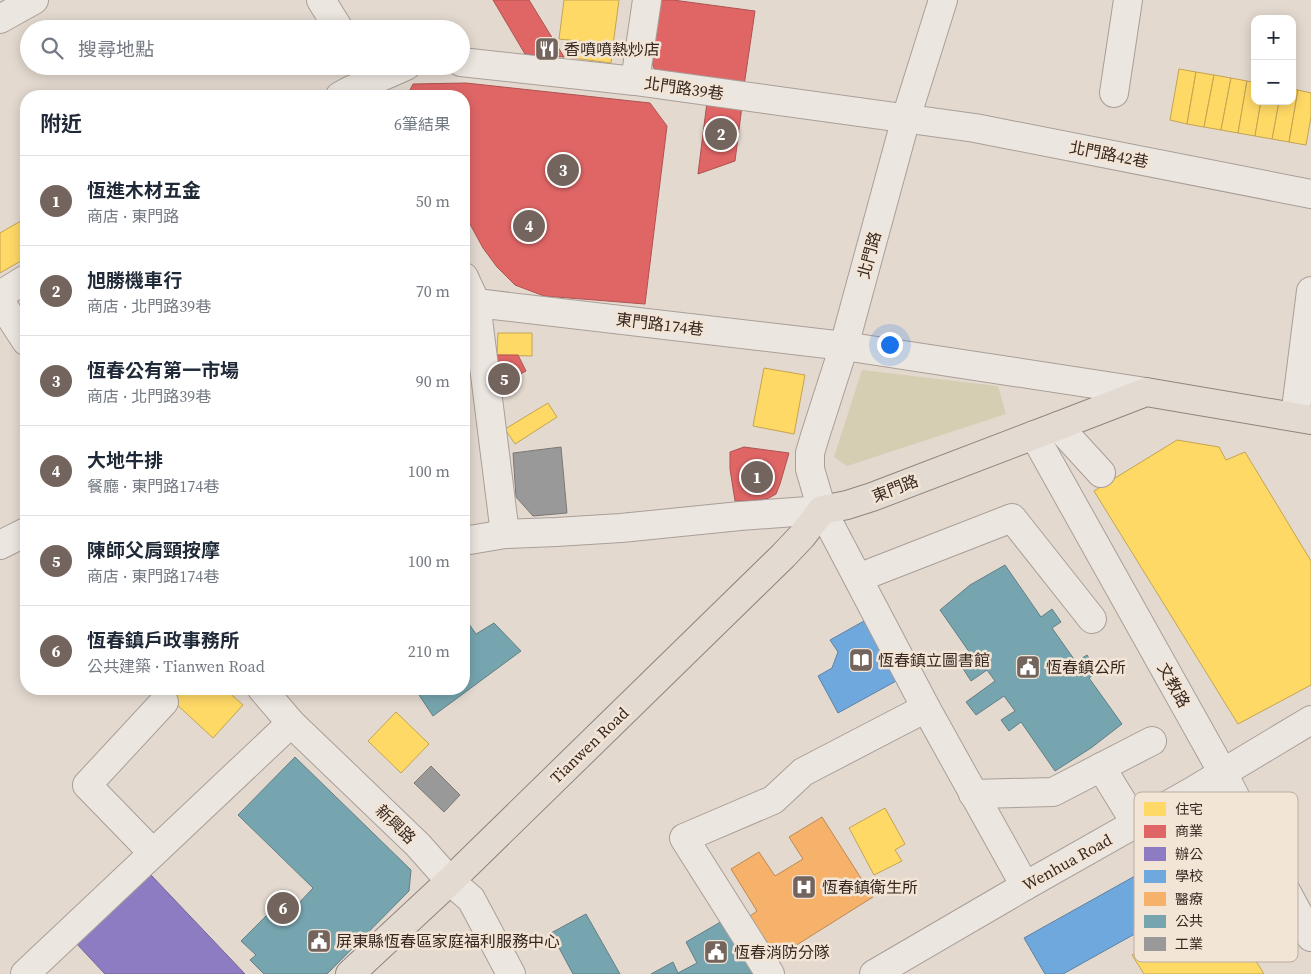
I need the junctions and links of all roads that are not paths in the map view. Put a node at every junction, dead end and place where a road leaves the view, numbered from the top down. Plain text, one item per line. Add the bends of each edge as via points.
1 (34, 0) edge
2 (321, 0) edge
3 (647, 0) edge
4 (943, 0) edge
5 (1128, 0) edge
6 (0, 20) edge
7 (333, 20) edge
8 (470, 63) edge
9 (385, 75) edge
10 (371, 81) edge
11 (635, 81) junction
12 (352, 90) edge
13 (1114, 93) dead end
14 (906, 118) junction
15 (1311, 194) edge
16 (20, 282) edge
17 (1311, 291) edge
18 (0, 294) edge
19 (0, 301) edge
20 (470, 306) edge
21 (20, 332) edge
22 (844, 346) junction
23 (1146, 392) junction
24 (1303, 418) edge
25 (1046, 431) junction
26 (1101, 473) dead end
27 (822, 510) junction
28 (505, 534) junction
29 (20, 535) edge
30 (470, 541) edge
31 (0, 545) edge
32 (858, 578) junction
33 (1092, 618) dead end
34 (267, 695) edge
35 (164, 702) dead end
36 (926, 708) junction
37 (1311, 720) edge
38 (291, 723) junction
39 (1152, 741) dead end
40 (1101, 767) junction
41 (1223, 773) junction
42 (1191, 792) edge
43 (1233, 792) edge
44 (973, 794) junction
45 (1134, 821) edge
46 (1134, 825) edge
47 (153, 853) junction
48 (450, 881) junction
49 (1025, 886) junction
50 (1298, 913) edge
51 (1311, 937) edge
52 (26, 974) edge
53 (350, 974) edge
54 (511, 974) edge
55 (770, 974) edge
56 (874, 974) edge

1 - 6 street
2 - 7 street
3 - 11 street
4 - 14 street, 北門路
5 - 13 street
8 - 11 street, 北門路39巷
9 - 10 street
10 - 12 street
11 - 14 street, 北門路39巷
14 - 15 street, 北門路42巷 via 975,128
14 - 22 street, 北門路
16 - 18 street
17 - 24 street
19 - 21 street
20 - 22 street, 東門路174巷
20 - 28 street
22 - 23 street, 東門路174巷
22 - 27 street, 北門路 via 810,453 810,469
23 - 24 main road
23 - 25 main road, 東門路
25 - 26 street
25 - 27 main road, 東門路 via 872,496
25 - 41 street, 文教路
27 - 28 street, 東門路
27 - 32 street, 北門路
27 - 48 main road, Tianwen Road via 783,556
28 - 30 street, 東門路
29 - 31 street
32 - 33 street via 1012,518
32 - 36 street, 北門路
34 - 38 street, 新興路
35 - 47 street via 87,785
36 - 44 street, 北門路
36 - 55 street via 802,772 773,800 684,838
37 - 41 street, Wenhua Road
38 - 47 street
38 - 48 street, 新興路 via 418,845
39 - 40 street
40 - 44 street via 1053,792
40 - 45 street
41 - 42 street, Wenhua Road
41 - 43 street, 文教路
44 - 49 street, 北門路
46 - 49 street, Wenhua Road
47 - 52 street
48 - 53 main road, Tianwen Road
48 - 54 street, 新興路 via 471,899
49 - 56 street, Wenhua Road
50 - 51 street, 文教路

